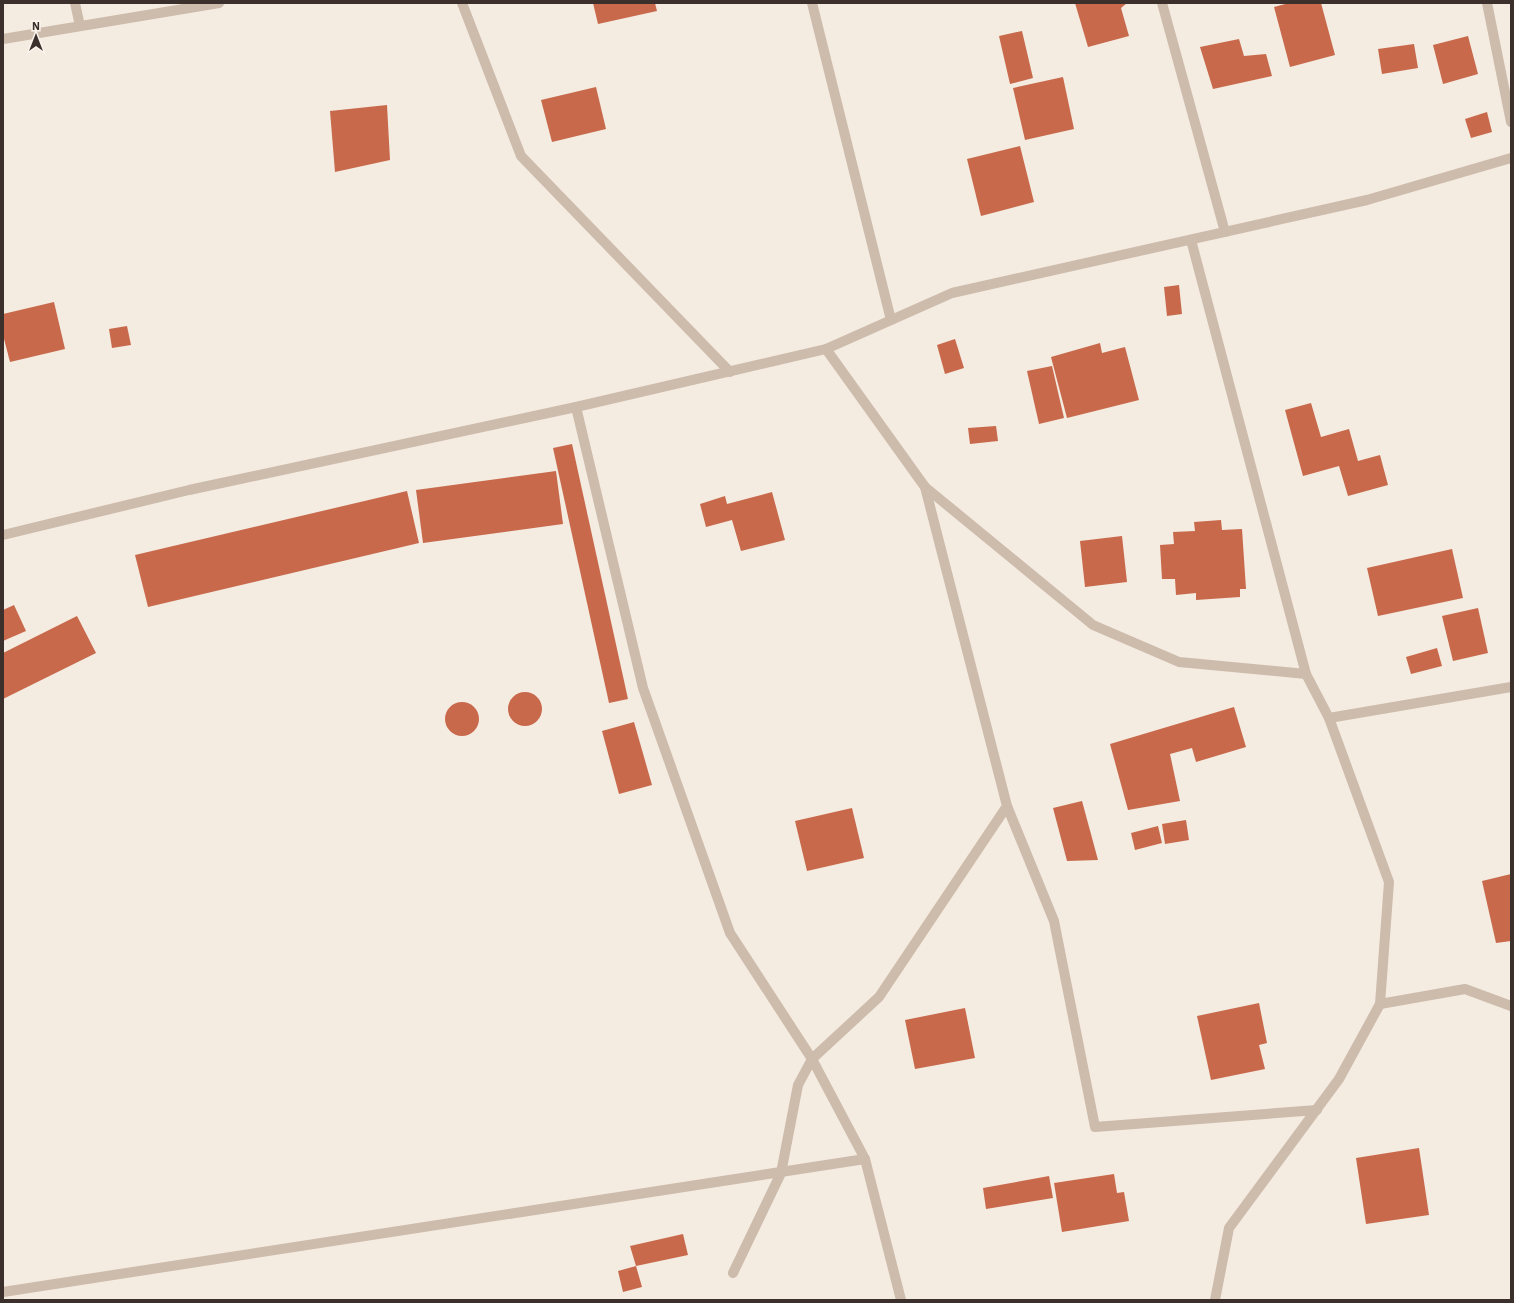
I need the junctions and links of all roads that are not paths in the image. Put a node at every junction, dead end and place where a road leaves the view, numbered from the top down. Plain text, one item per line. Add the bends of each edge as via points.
1 (75, 3) edge
2 (220, 3) edge
3 (462, 3) edge
4 (812, 3) edge
5 (1162, 3) edge
6 (1487, 3) edge
7 (80, 26) junction
8 (3, 38) edge
9 (1511, 122) edge
10 (1511, 158) edge
11 (1225, 232) junction
12 (1191, 240) junction
13 (891, 320) junction
14 (826, 349) junction
15 (730, 372) junction
16 (576, 407) junction
17 (925, 487) junction
18 (3, 535) edge
19 (1306, 674) junction
20 (1511, 687) edge
21 (1330, 718) junction
22 (1007, 806) junction
23 (1380, 1004) junction
24 (1511, 1006) edge
25 (812, 1059) junction
26 (1317, 1110) junction
27 (865, 1159) junction
28 (781, 1173) junction
29 (733, 1273) dead end
30 (3, 1292) edge
31 (901, 1300) edge
32 (1215, 1300) edge

1 - 7 street
2 - 7 street
3 - 15 street via 521,156
4 - 13 street
5 - 11 street
6 - 9 street
7 - 8 street
10 - 11 street via 1367,200
11 - 12 street
12 - 13 street via 952,293
12 - 19 street
13 - 14 street
14 - 15 street
14 - 17 street
15 - 16 street
16 - 18 street via 189,490
16 - 25 street via 643,688 730,933
17 - 19 street via 1093,625 1179,662
17 - 22 street
19 - 21 street
20 - 21 street
21 - 23 street via 1389,882
22 - 25 street via 879,997
22 - 26 street via 1054,921 1095,1127
23 - 24 street via 1465,989
23 - 26 street via 1339,1079
25 - 27 street
25 - 28 street via 798,1085
26 - 32 street via 1229,1228
27 - 28 street
27 - 31 street
28 - 29 street
28 - 30 street

